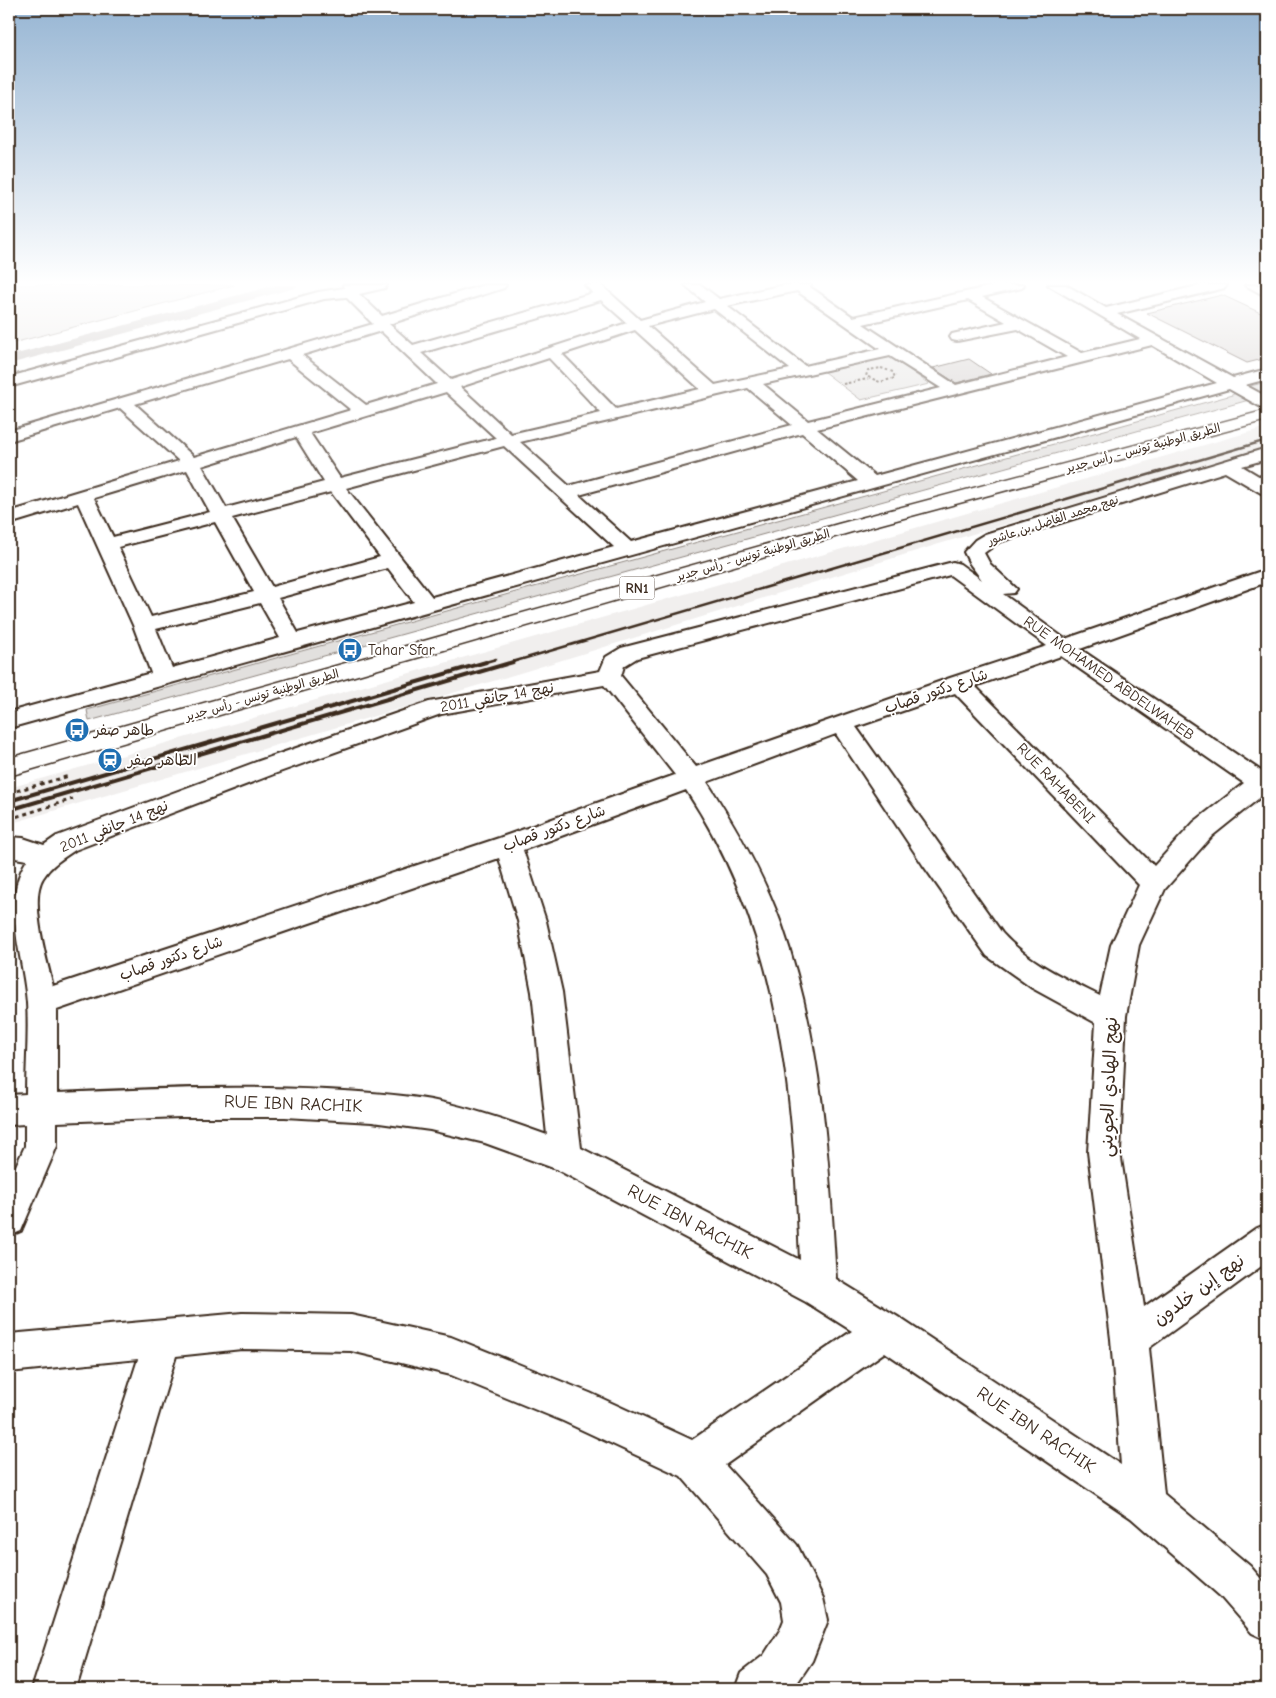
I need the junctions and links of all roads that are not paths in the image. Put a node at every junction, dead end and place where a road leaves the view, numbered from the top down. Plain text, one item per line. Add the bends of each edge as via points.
1 (73, 364) edge
2 (252, 364) edge
3 (304, 364) edge
4 (424, 364) edge
5 (515, 364) edge
6 (564, 364) edge
7 (681, 364) edge
8 (793, 364) edge
9 (832, 364) edge
10 (913, 364) edge
11 (1060, 364) edge
12 (1198, 364) edge
13 (802, 371) junction
14 (1267, 374) edge
15 (9, 382) edge
16 (752, 383) junction
17 (1233, 384) junction
18 (448, 386) junction
19 (954, 390) junction
20 (712, 391) junction
21 (123, 402) junction
22 (1266, 405) edge
23 (362, 411) junction
24 (612, 415) junction
25 (806, 427) junction
26 (300, 430) junction
27 (9, 436) edge
28 (508, 440) junction
29 (1267, 453) edge
30 (192, 464) junction
31 (1227, 465) junction
32 (873, 484) junction
33 (334, 485) junction
34 (1267, 489) edge
35 (565, 493) junction
36 (84, 496) junction
37 (222, 514) junction
38 (9, 518) edge
39 (108, 544) junction
40 (628, 550) junction
41 (393, 560) junction
42 (1267, 575) edge
43 (266, 595) junction
44 (427, 605) junction
45 (144, 625) junction
46 (292, 641) junction
47 (1071, 644) junction
48 (164, 676) junction
49 (610, 677) junction
50 (958, 683) junction
51 (11, 712) edge
52 (841, 724) junction
53 (9, 748) edge
54 (9, 767) edge
55 (690, 778) junction
56 (1266, 779) edge
57 (508, 845) junction
58 (9, 848) edge
59 (44, 858) junction
60 (1154, 883) junction
61 (16, 908) edge
62 (42, 1002) junction
63 (1111, 1016) junction
64 (25, 1109) edge
65 (566, 1157) junction
66 (9, 1219) edge
67 (1267, 1241) edge
68 (819, 1289) junction
69 (885, 1330) junction
70 (163, 1338) junction
71 (1130, 1339) junction
72 (9, 1353) edge
73 (695, 1462) junction
74 (1146, 1504) junction
75 (1267, 1618) edge
76 (54, 1689) edge
77 (757, 1689) edge

1 - 15 street
2 - 21 street
3 - 23 street
4 - 18 street
5 - 18 street
6 - 24 street
7 - 20 street
8 - 13 street
9 - 13 street
10 - 19 street
11 - 19 street
12 - 17 street
13 - 16 street
14 - 17 street
16 - 20 street
16 - 25 street
17 - 22 street
17 - 32 street
18 - 23 street
18 - 28 street
19 - 25 street
20 - 24 street
21 - 27 street
21 - 30 street
22 - 53 highway, الطريق الوطنية تونس - رأس جدير / RN1 via 617,578
22 - 54 highway, الطريق الوطنية تونس - رأس جدير / RN1 via 855,526
23 - 26 street
24 - 28 street
25 - 32 street
25 - 35 street
26 - 30 street
26 - 33 street
28 - 33 street
28 - 35 street
29 - 31 street, نهج محمد الفاضل بن عاشور
30 - 36 street
30 - 37 street
31 - 34 street
31 - 47 street, نهج محمد الفاضل بن عاشور via 992,538 974,552 985,572
32 - 40 street
33 - 37 street
33 - 41 street
35 - 40 street
36 - 38 street
36 - 39 street
37 - 39 street
37 - 43 street via 231,536
39 - 45 street
40 - 44 street
41 - 43 street
41 - 44 street
42 - 47 street, شارع دكتور قصاب
43 - 45 street
43 - 46 street
44 - 46 street
45 - 48 street
46 - 48 street
47 - 49 street, RUE MOHAMED ABDELWAHEB via 952,568 629,652 614,662
47 - 50 street, شارع دكتور قصاب
47 - 56 street
48 - 51 street
49 - 55 street
49 - 59 street, نهج 14 جانفي 2011 via 437,707 66,843
50 - 52 street, شارع دكتور قصاب
50 - 60 street, RUE RAHABENI
52 - 55 street, شارع دكتور قصاب
52 - 63 street via 941,871 1002,952 1034,975
55 - 57 street, شارع دكتور قصاب
55 - 68 street via 747,875 786,979 812,1139
56 - 60 street, نهج الهادي الجويني via 1203,829
57 - 62 street, شارع دكتور قصاب
57 - 65 street via 532,921 547,992
58 - 59 street via 33,850
59 - 61 street, نهج 14 جانفي 2011 via 30,875
60 - 63 street, نهج الهادي الجويني via 1125,945
61 - 62 street, نهج 14 جانفي 2011 via 27,935
62 - 64 street, نهج 14 جانفي 2011
63 - 71 street, نهج الهادي الجويني via 1104,1152
64 - 65 street, RUE IBN RACHIK via 180,1102 372,1106 485,1128
64 - 66 street, نهج 14 جانفي 2011 via 41,1146
65 - 68 street, RUE IBN RACHIK
67 - 71 street, نهج إبن خلدون
68 - 69 street, RUE IBN RACHIK
69 - 73 street
69 - 74 street, RUE IBN RACHIK
70 - 72 street
70 - 73 street via 242,1331 351,1333 450,1356 576,1407
70 - 76 street
71 - 74 street, نهج الهادي الجويني
73 - 77 street via 782,1560 802,1598 806,1620 796,1645 780,1671
74 - 75 street, RUE IBN RACHIK via 1235,1581

